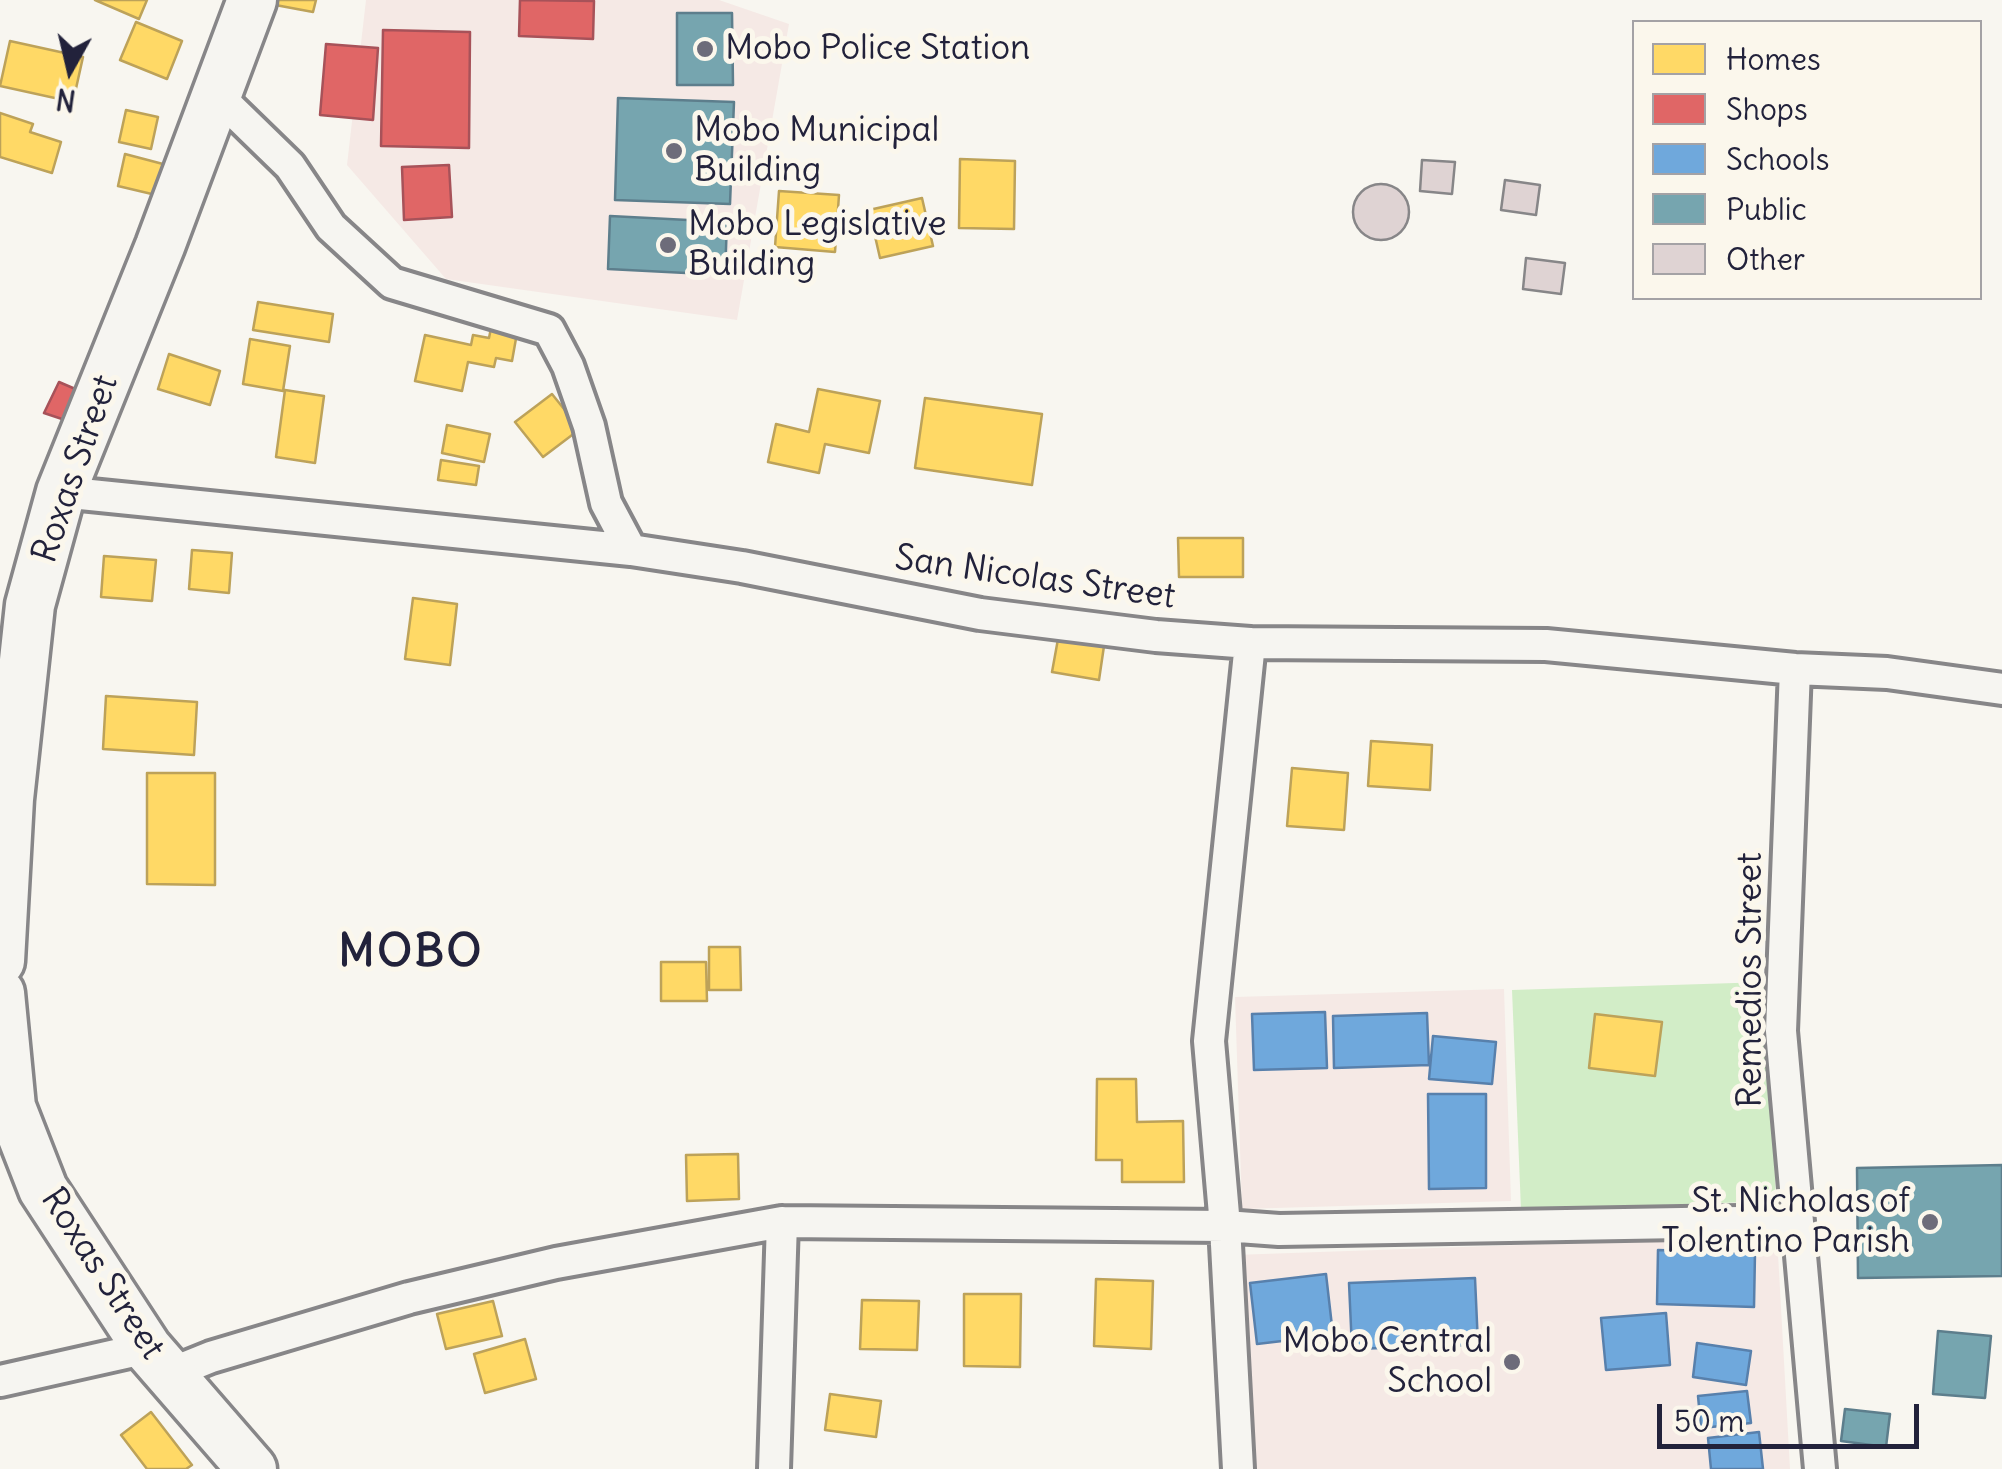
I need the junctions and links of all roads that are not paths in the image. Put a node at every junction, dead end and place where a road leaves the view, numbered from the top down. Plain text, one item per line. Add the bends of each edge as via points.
1 (252, 0) edge
2 (218, 96) junction
3 (60, 492) junction
4 (631, 550) junction
5 (1250, 643) junction
6 (1795, 669) junction
7 (2002, 689) edge
8 (5, 799) edge
9 (0, 961) edge
10 (0, 993) edge
11 (1796, 1221) junction
12 (782, 1222) junction
13 (1225, 1226) junction
14 (158, 1361) junction
15 (0, 1380) edge
16 (252, 1469) edge
17 (774, 1469) edge
18 (1238, 1469) edge
19 (1820, 1469) edge

1 - 2 main road, Roxas Street
2 - 3 main road, Roxas Street
2 - 4 street via 290,166 330,227 392,283 548,330 589,426 606,503
3 - 4 street, San Nicolas Street
3 - 8 main road, Roxas Street via 30,605
4 - 5 street, San Nicolas Street via 980,614
5 - 6 street, San Nicolas Street via 1546,645
5 - 13 street via 1209,1041
6 - 7 street, San Nicolas Street
6 - 11 street, Remedios Street via 1781,1030
8 - 9 main road, Roxas Street
10 - 14 main road, Roxas Street via 10,1107 44,1190
11 - 13 street
11 - 19 street, Remedios Street
12 - 13 street
12 - 14 street via 556,1263 210,1357
12 - 17 street
13 - 18 street
14 - 15 street
14 - 16 main road, Roxas Street

